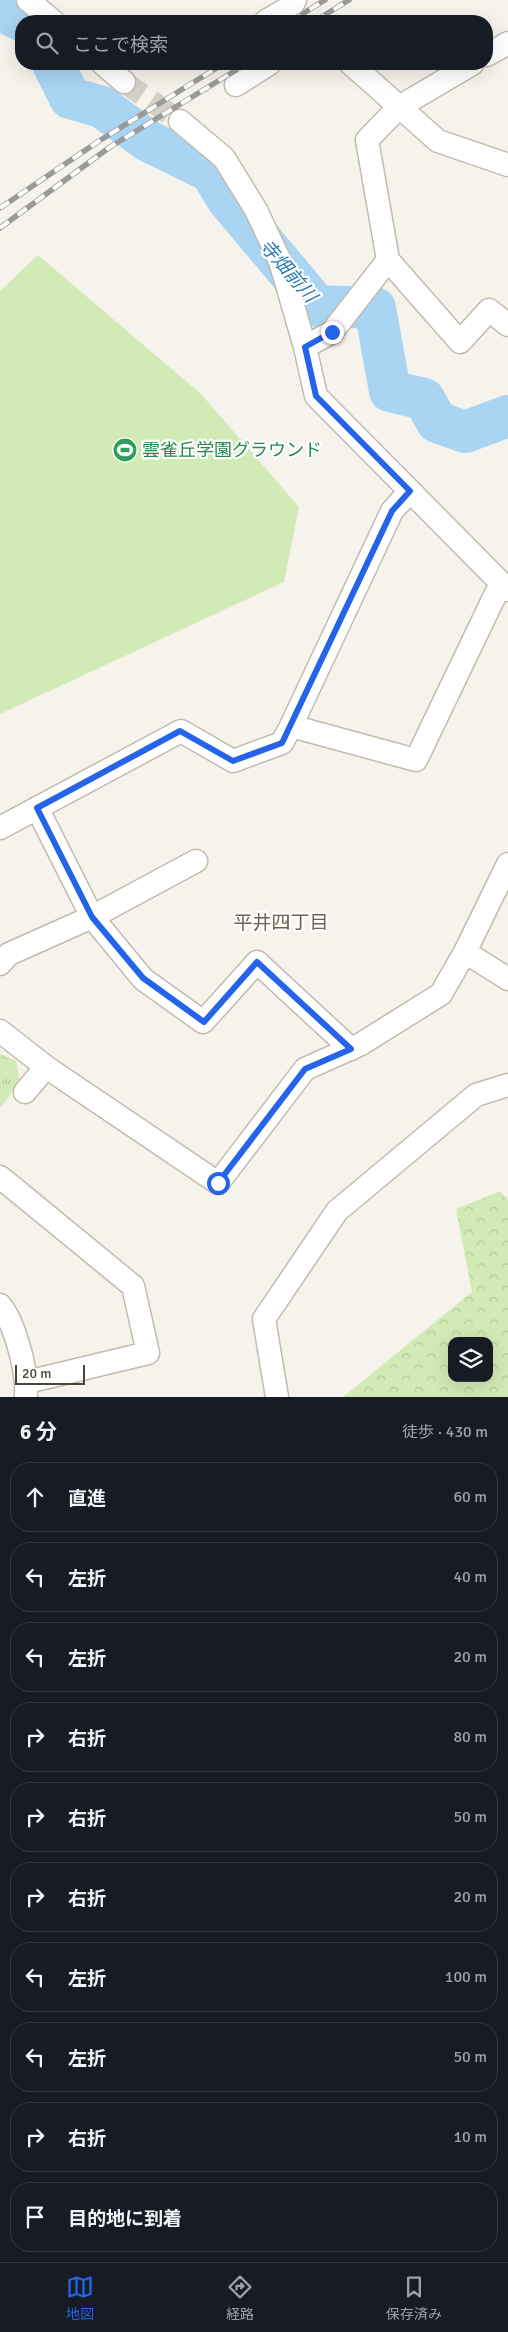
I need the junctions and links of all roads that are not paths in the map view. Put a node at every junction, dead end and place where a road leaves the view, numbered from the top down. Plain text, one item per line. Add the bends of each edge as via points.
1 (28, 0) edge
2 (295, 0) edge
3 (46, 15) edge
4 (276, 15) edge
5 (508, 43) edge
6 (493, 52) edge
7 (110, 70) edge
8 (260, 70) edge
9 (359, 70) edge
10 (462, 70) edge
11 (124, 82) tunnel mouth
12 (236, 85) dead end
13 (400, 107) junction
14 (180, 121) tunnel mouth
15 (508, 166) edge
16 (388, 260) junction
17 (508, 325) edge
18 (305, 347) junction
19 (410, 491) junction
20 (504, 586) edge
21 (291, 726) junction
22 (37, 808) junction
23 (0, 828) edge
24 (196, 861) dead end
25 (508, 864) edge
26 (92, 917) junction
27 (465, 952) junction
28 (0, 964) edge
29 (508, 979) edge
30 (0, 1031) edge
31 (351, 1049) junction
32 (46, 1067) junction
33 (508, 1085) edge
34 (25, 1092) dead end
35 (0, 1177) edge
36 (0, 1305) edge
37 (26, 1390) edge
38 (277, 1397) edge

1 - 3 street
2 - 4 street via 292,6
5 - 6 street
7 - 11 street
8 - 12 street
9 - 13 street
10 - 13 street
13 - 15 street via 438,141
13 - 16 street via 367,140
14 - 18 street via 224,158 256,210 280,261
16 - 17 street via 460,342 489,310
16 - 18 street via 332,332
18 - 19 street via 316,396
19 - 20 street
19 - 21 street via 392,511
20 - 21 street via 416,760
21 - 22 street via 282,743 233,761 180,731
22 - 23 street
22 - 26 street
24 - 26 street
25 - 27 street
26 - 28 street via 9,954
26 - 31 street via 143,978 204,1022 257,962
27 - 29 street
27 - 31 street via 441,994
30 - 32 street
31 - 32 street via 305,1069 218,1183
32 - 34 street
33 - 38 street via 476,1095 337,1211 264,1319
35 - 37 street via 133,1286 148,1353
36 - 37 street via 8,1315

